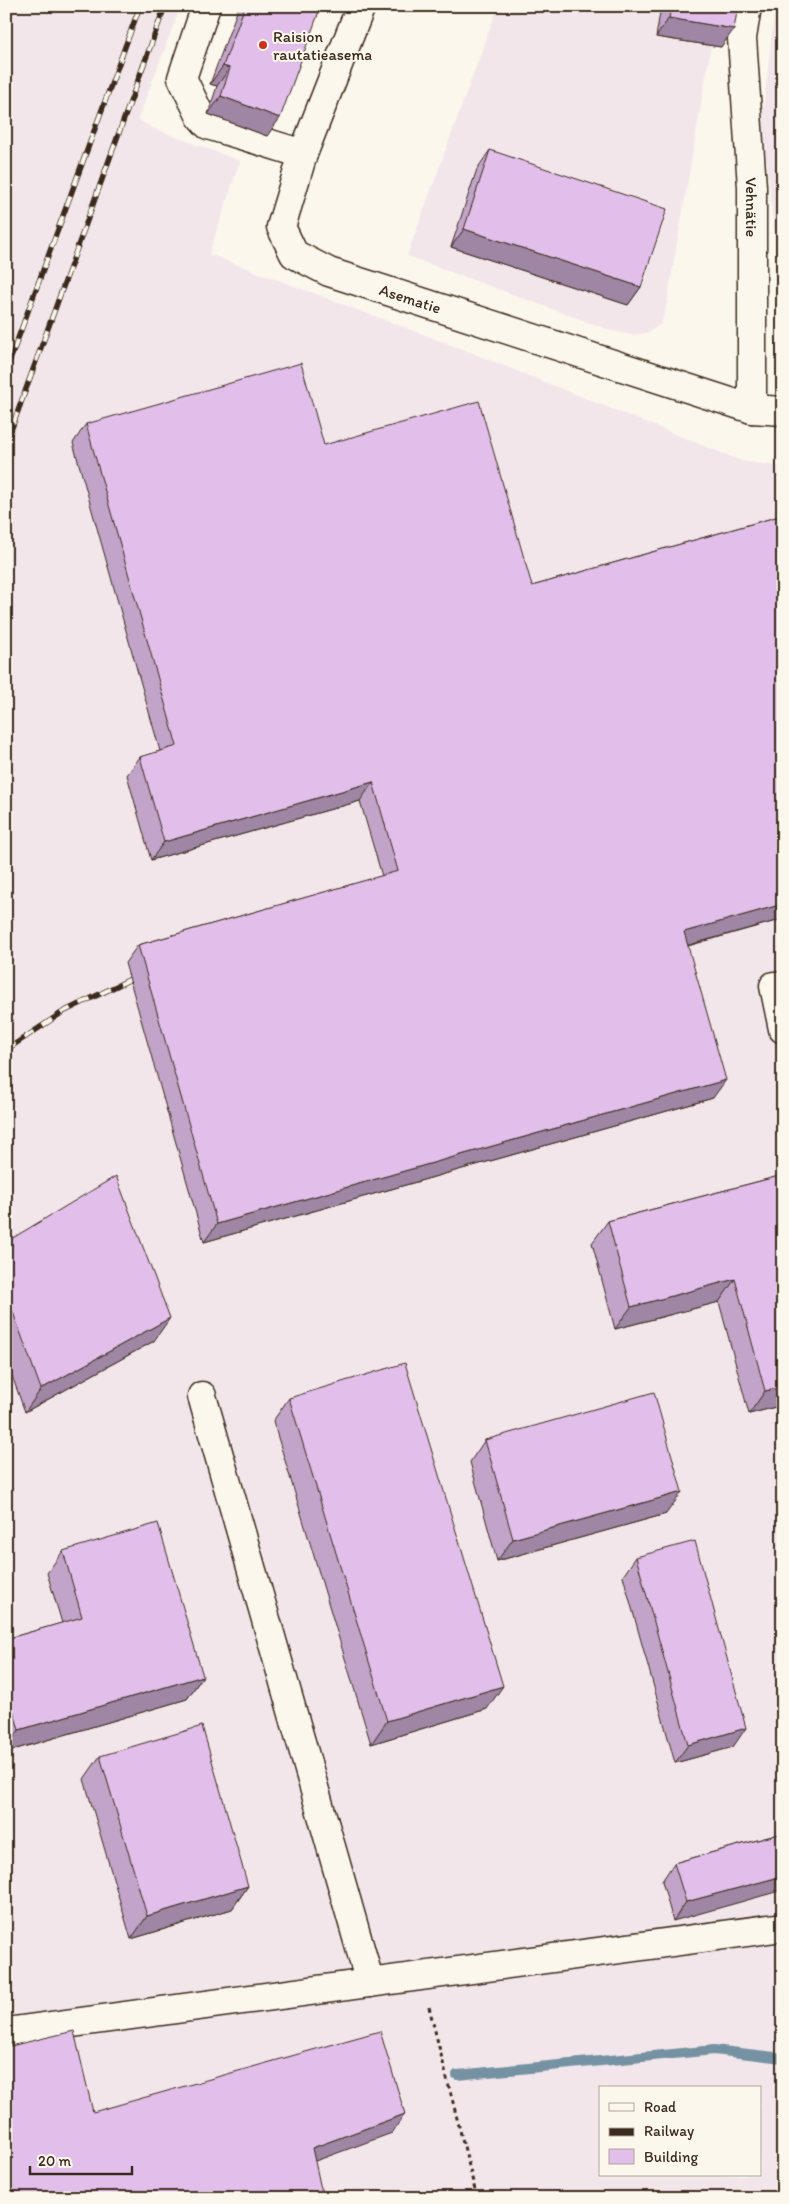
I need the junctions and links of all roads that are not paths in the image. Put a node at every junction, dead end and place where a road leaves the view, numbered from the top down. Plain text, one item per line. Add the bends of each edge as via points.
1 (206, 6) edge
2 (361, 6) edge
3 (747, 6) edge
4 (303, 154) junction
5 (752, 409) junction
6 (783, 411) edge
7 (774, 986) dead end
8 (783, 1030) edge
9 (202, 1396) dead end
10 (783, 1927) edge
11 (370, 1983) junction
12 (6, 2032) edge

1 - 4 street via 182,78 200,118 208,125
2 - 4 street, Asematie
3 - 5 street, Vehnätie via 742,38 752,187
4 - 5 street, Asematie via 280,227 294,254 328,272
5 - 6 street, Asematie
7 - 8 street
9 - 11 street
10 - 11 street
11 - 12 street

